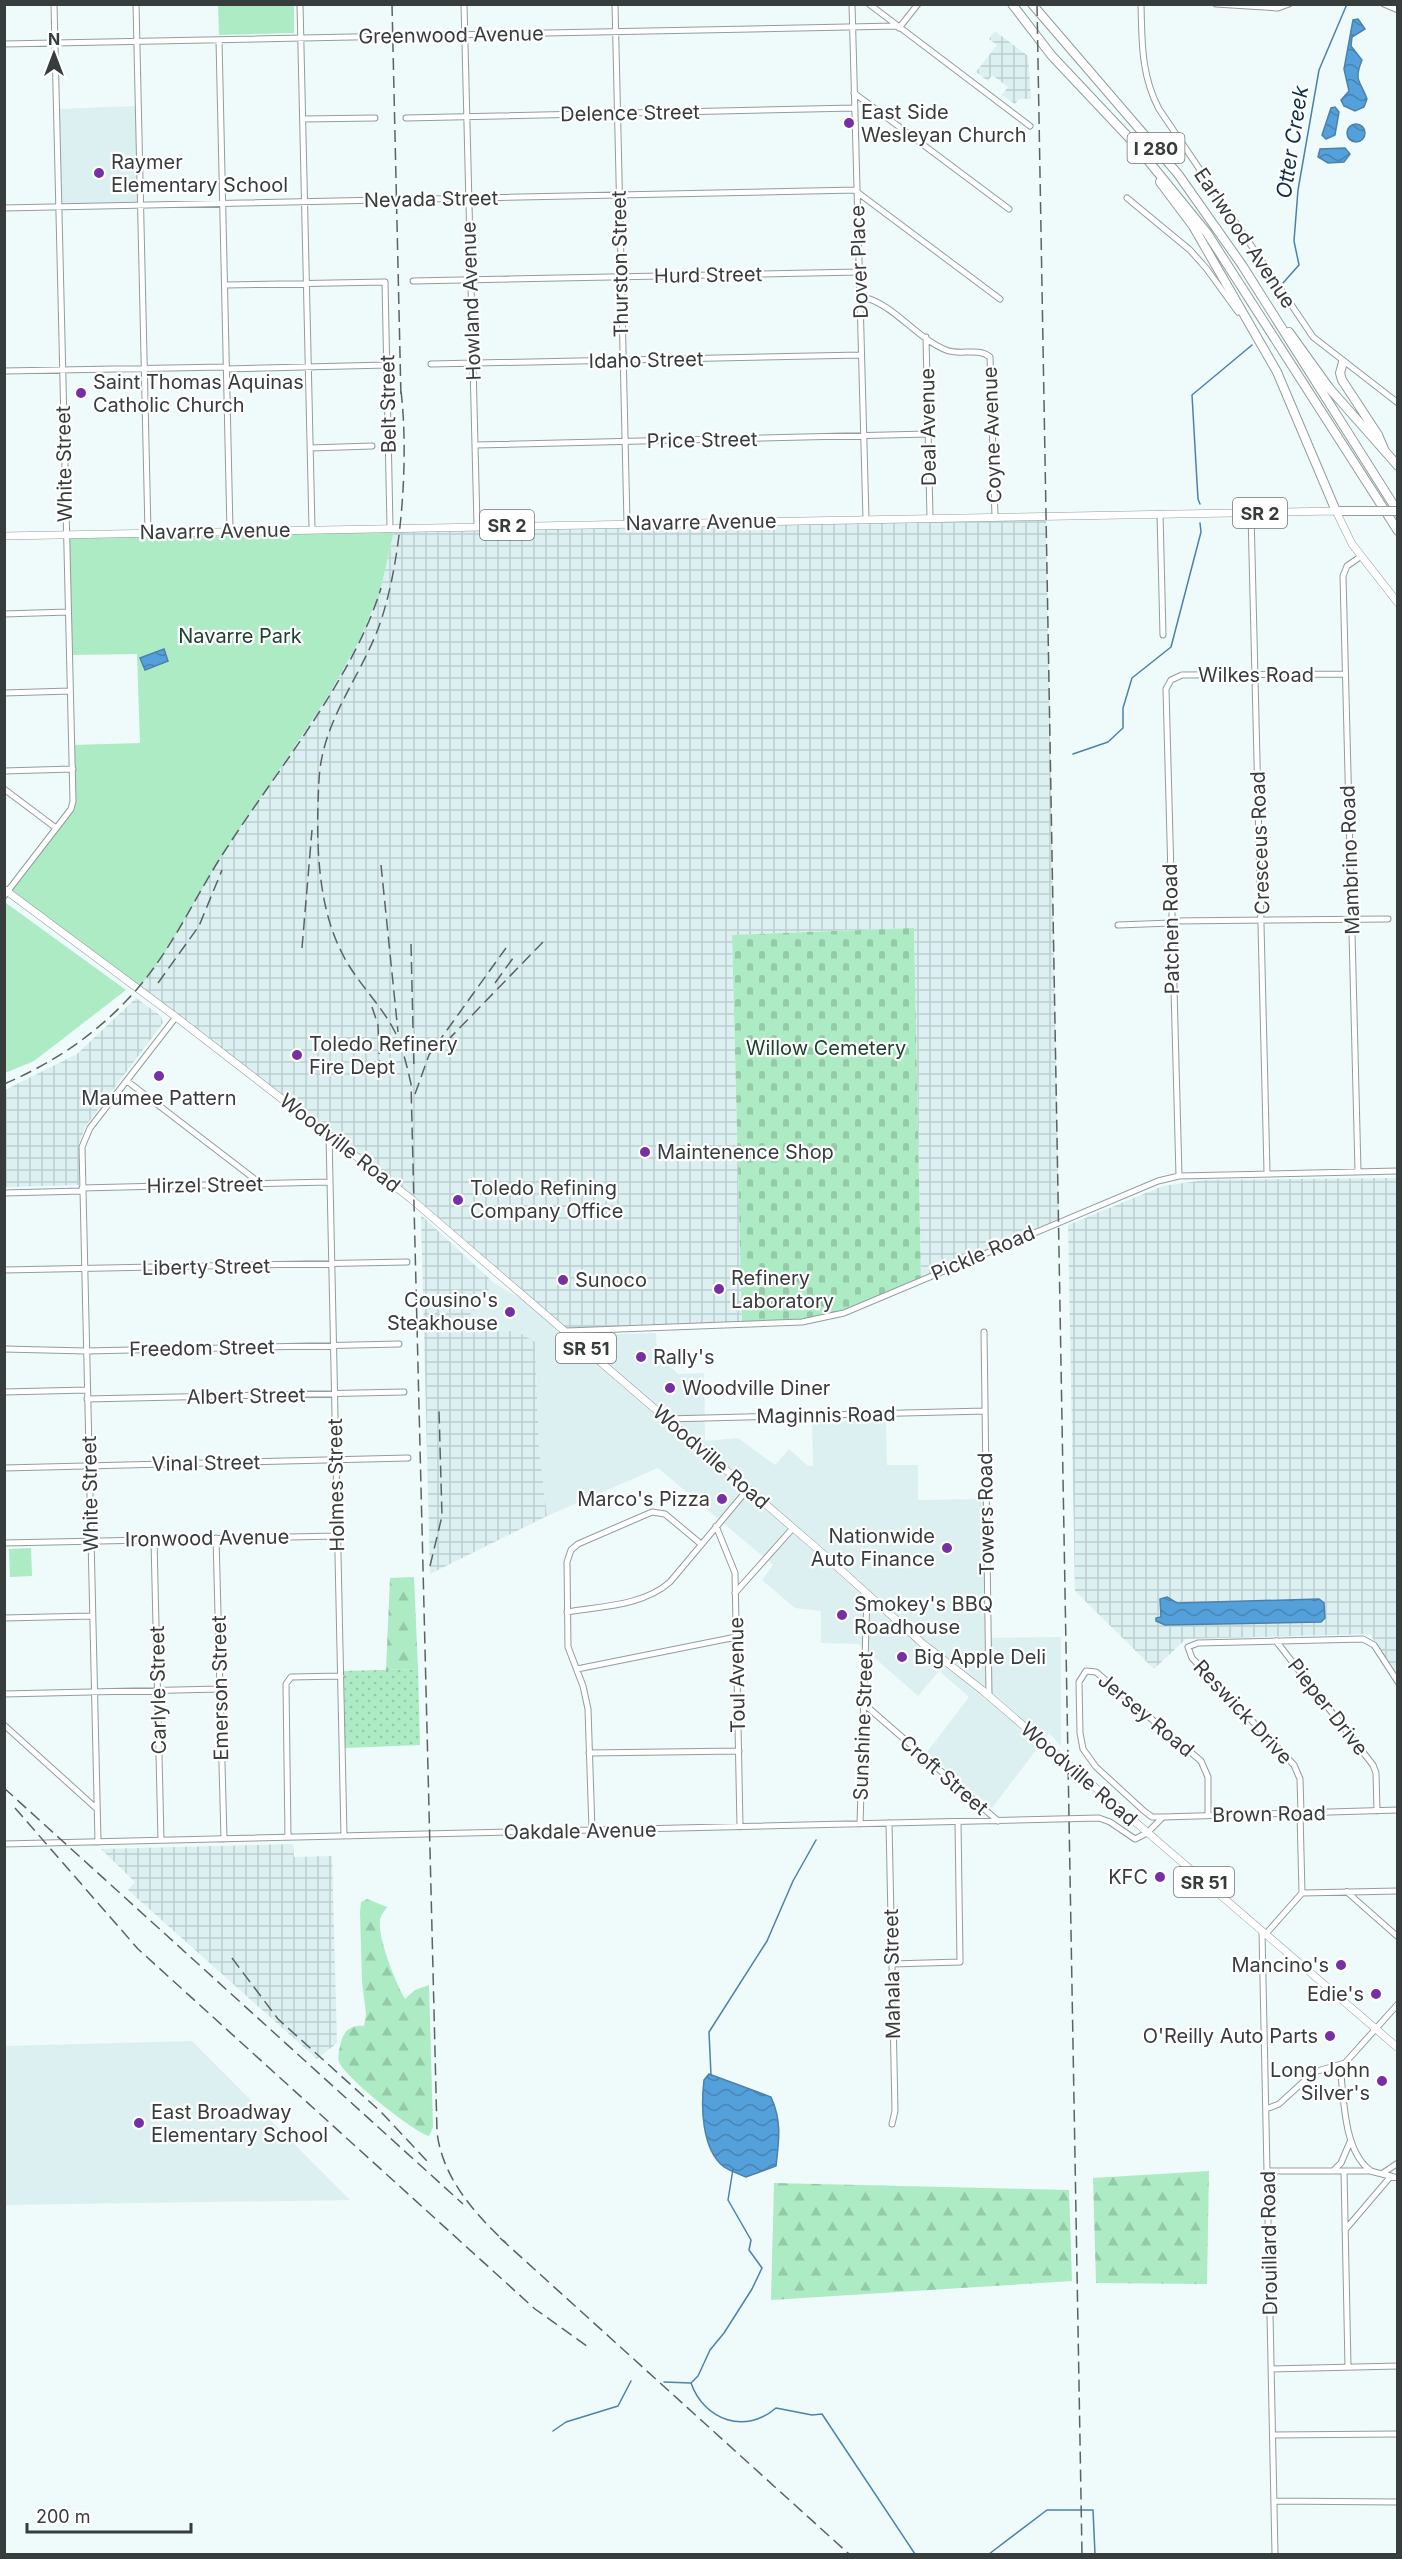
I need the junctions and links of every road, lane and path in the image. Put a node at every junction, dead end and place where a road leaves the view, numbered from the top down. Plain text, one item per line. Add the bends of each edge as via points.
1 (54, 4) edge
2 (136, 4) edge
3 (300, 4) edge
4 (464, 4) edge
5 (615, 4) edge
6 (852, 4) edge
7 (869, 4) edge
8 (918, 4) edge
9 (1012, 4) edge
10 (1032, 4) edge
11 (1141, 4) edge
12 (1384, 4) edge
13 (1289, 5) edge
14 (1216, 6) edge
15 (1398, 10) edge
16 (852, 27) junction
17 (898, 27) junction
18 (615, 32) junction
19 (464, 35) junction
20 (301, 38) junction
21 (219, 40) junction
22 (137, 41) junction
23 (55, 43) junction
24 (4, 44) edge
25 (854, 93) junction
26 (854, 108) junction
27 (617, 114) junction
28 (466, 117) junction
29 (375, 118) dead end
30 (406, 118) dead end
31 (303, 119) junction
32 (1030, 126) dead end
33 (1133, 142) junction
34 (857, 191) junction
35 (619, 195) junction
36 (468, 198) junction
37 (1127, 198) dead end
38 (304, 202) junction
39 (223, 203) junction
40 (140, 205) junction
41 (58, 207) junction
42 (4, 208) edge
43 (1010, 208) dead end
44 (859, 272) junction
45 (621, 276) junction
46 (470, 279) junction
47 (413, 281) dead end
48 (306, 284) junction
49 (225, 285) junction
50 (860, 296) junction
51 (1000, 299) dead end
52 (1266, 304) junction
53 (926, 337) junction
54 (1260, 342) junction
55 (861, 355) junction
56 (623, 361) junction
57 (1343, 362) junction
58 (431, 364) dead end
59 (472, 364) junction
60 (387, 365) junction
61 (308, 367) junction
62 (144, 368) junction
63 (226, 368) junction
64 (62, 370) junction
65 (4, 371) edge
66 (1398, 403) edge
67 (928, 434) junction
68 (864, 436) junction
69 (625, 442) junction
70 (475, 445) junction
71 (372, 446) dead end
72 (310, 448) junction
73 (1386, 452) junction
74 (1398, 466) edge
75 (1336, 511) junction
76 (1398, 512) edge
77 (1251, 513) junction
78 (1160, 514) junction
79 (995, 517) junction
80 (930, 518) junction
81 (866, 519) junction
82 (627, 523) junction
83 (477, 525) junction
84 (390, 527) junction
85 (312, 528) junction
86 (230, 530) junction
87 (1398, 531) edge
88 (148, 532) junction
89 (66, 534) junction
90 (4, 536) edge
91 (1360, 557) junction
92 (1398, 603) edge
93 (68, 612) junction
94 (4, 614) edge
95 (1163, 635) dead end
96 (1345, 674) junction
97 (1256, 676) junction
98 (1169, 683) joint
99 (70, 691) junction
100 (4, 693) edge
101 (73, 769) junction
102 (4, 771) edge
103 (4, 789) edge
104 (56, 828) junction
105 (6, 892) edge
106 (1388, 919) dead end
107 (1262, 921) junction
108 (1352, 921) junction
109 (1171, 922) junction
110 (1118, 925) dead end
111 (176, 1017) junction
112 (126, 1080) junction
113 (329, 1134) junction
114 (1358, 1171) junction
115 (1398, 1171) edge
116 (1268, 1172) junction
117 (1179, 1176) junction
118 (328, 1182) junction
119 (261, 1184) junction
120 (82, 1190) junction
121 (4, 1193) edge
122 (407, 1262) dead end
123 (331, 1264) junction
124 (4, 1270) edge
125 (84, 1270) junction
126 (567, 1331) junction
127 (984, 1332) dead end
128 (399, 1344) dead end
129 (333, 1345) junction
130 (4, 1349) edge
131 (86, 1351) junction
132 (87, 1390) junction
133 (4, 1392) edge
134 (404, 1392) dead end
135 (334, 1394) junction
136 (87, 1399) junction
137 (985, 1411) junction
138 (667, 1419) junction
139 (408, 1458) dead end
140 (336, 1460) junction
141 (89, 1466) junction
142 (4, 1468) edge
143 (748, 1489) junction
144 (716, 1526) junction
145 (793, 1528) junction
146 (337, 1536) junction
147 (216, 1538) junction
148 (154, 1540) junction
149 (91, 1541) junction
150 (4, 1543) edge
151 (701, 1544) junction
152 (867, 1592) junction
153 (735, 1593) junction
154 (567, 1612) junction
155 (92, 1616) junction
156 (4, 1618) edge
157 (736, 1637) junction
158 (1276, 1641) junction
159 (577, 1669) junction
160 (341, 1676) junction
161 (1398, 1682) edge
162 (220, 1689) junction
163 (158, 1691) junction
164 (94, 1692) junction
165 (4, 1694) edge
166 (989, 1695) junction
167 (864, 1704) junction
168 (4, 1725) edge
169 (739, 1751) junction
170 (589, 1753) junction
171 (97, 1809) junction
172 (1398, 1810) edge
173 (1377, 1811) junction
174 (1301, 1813) junction
175 (1208, 1815) junction
176 (1163, 1817) junction
177 (998, 1821) junction
178 (958, 1822) junction
179 (889, 1823) junction
180 (860, 1824) junction
181 (740, 1827) junction
182 (592, 1830) junction
183 (1147, 1833) junction
184 (344, 1836) junction
185 (288, 1837) junction
186 (224, 1839) junction
187 (161, 1840) junction
188 (98, 1842) junction
189 (4, 1844) edge
190 (1398, 1890) edge
191 (1347, 1892) junction
192 (1302, 1893) junction
193 (1264, 1933) junction
194 (1398, 1937) edge
195 (892, 1964) junction
196 (1398, 2004) edge
197 (1376, 2030) junction
198 (1398, 2048) edge
199 (1340, 2065) junction
200 (1266, 2109) junction
201 (891, 2124) dead end
202 (1350, 2140) junction
203 (1398, 2163) edge
204 (1267, 2171) junction
205 (1333, 2171) junction
206 (1344, 2171) junction
207 (1370, 2171) junction
208 (1383, 2173) junction
209 (1391, 2176) junction
210 (1398, 2178) edge
211 (1346, 2230) junction
212 (1398, 2366) edge
213 (1348, 2367) junction
214 (1272, 2369) junction
215 (1398, 2434) edge
216 (1273, 2435) junction
217 (1274, 2501) junction
218 (1398, 2502) edge
219 (1275, 2554) edge

1 - 23 street, White Street
2 - 22 street
3 - 20 street
4 - 19 street, Howland Avenue
5 - 18 street, Thurston Street
6 - 16 street, Dover Place
7 - 17 street
8 - 17 street
9 - 33 highway, I 280 via 1052,56
10 - 52 highway, I 280 via 1178,174
11 - 57 street, Earlwood Avenue via 1142,63 1159,109 1313,337
12 - 15 street
13 - 14 street
16 - 17 street, Greenwood Avenue
16 - 18 street, Greenwood Avenue
16 - 25 street, Dover Place
17 - 32 street
18 - 19 street, Greenwood Avenue
18 - 27 street, Thurston Street
19 - 20 street, Greenwood Avenue
19 - 28 street, Howland Avenue
20 - 21 street, Greenwood Avenue
20 - 31 street
21 - 22 street, Greenwood Avenue
21 - 39 street
22 - 23 street, Greenwood Avenue
22 - 40 street
23 - 24 street, Greenwood Avenue
23 - 41 street, White Street
25 - 26 street, Dover Place
25 - 43 street
26 - 27 street, Delence Street
26 - 34 street, Dover Place
27 - 28 street, Delence Street
27 - 35 street, Thurston Street
28 - 30 street, Delence Street
28 - 36 street, Howland Avenue
29 - 31 street
31 - 38 street
33 - 54 highway via 1193,226
33 - 87 highway, I 280 via 1207,233
34 - 35 street, Nevada Street
34 - 44 street, Dover Place
34 - 51 street
35 - 36 street, Nevada Street
35 - 45 street, Thurston Street
36 - 38 street, Nevada Street
36 - 46 street, Howland Avenue
37 - 54 street via 1206,268
38 - 39 street, Nevada Street
38 - 48 street
39 - 40 street, Nevada Street
39 - 49 street
40 - 41 street, Nevada Street
40 - 62 street
41 - 42 street, Nevada Street
41 - 64 street, White Street
44 - 45 street, Hurd Street
44 - 50 street, Dover Place
45 - 46 street, Hurd Street
45 - 56 street, Thurston Street
46 - 47 street, Hurd Street
46 - 59 street, Howland Avenue
48 - 49 street
48 - 60 street, Belt Street via 385,282
48 - 61 street
49 - 63 street
50 - 53 street via 890,309
50 - 55 street, Dover Place
52 - 73 highway via 1330,390
52 - 76 highway, I 280
53 - 67 street, Deal Avenue
53 - 79 street, Coyne Avenue via 947,351 987,354 992,361
54 - 75 highway via 1277,372
55 - 56 street, Idaho Street
55 - 68 street, Dover Place
56 - 59 street, Idaho Street
56 - 69 street, Thurston Street
57 - 66 street, Earlwood Avenue
57 - 73 highway via 1342,380
58 - 59 street, Idaho Street
59 - 70 street, Howland Avenue
60 - 61 street
60 - 84 street, Belt Street
61 - 63 street
61 - 72 street
62 - 63 street
62 - 64 street
62 - 88 street
63 - 86 street
64 - 65 street
64 - 89 street, White Street
67 - 68 street, Price Street
67 - 80 street, Deal Avenue
68 - 69 street, Price Street
68 - 81 street, Dover Place
69 - 70 street, Price Street
69 - 82 street, Thurston Street
70 - 83 street, Howland Avenue
71 - 72 street
72 - 85 street
73 - 74 highway
75 - 76 highway, Navarre Avenue / SR 2, bridge
75 - 77 main road, Navarre Avenue / SR 2
75 - 91 main road
77 - 78 main road, Navarre Avenue / SR 2
77 - 97 street, Cresceus Road
78 - 79 main road, Navarre Avenue / SR 2
78 - 95 street
79 - 80 main road, Navarre Avenue / SR 2
80 - 81 main road, Navarre Avenue / SR 2
81 - 82 main road, Navarre Avenue / SR 2
82 - 83 main road, Navarre Avenue / SR 2
83 - 84 main road, Navarre Avenue / SR 2
84 - 85 main road, Navarre Avenue / SR 2
85 - 86 main road, Navarre Avenue / SR 2
86 - 88 main road, Navarre Avenue / SR 2
88 - 89 main road, Navarre Avenue / SR 2
89 - 90 main road, Navarre Avenue / SR 2
89 - 93 street, White Street
91 - 92 main road
91 - 96 street, Mambrino Road via 1347,566 1343,576
93 - 94 street
93 - 99 street, White Street
96 - 97 street, Wilkes Road
96 - 108 street, Mambrino Road
97 - 98 street, Wilkes Road via 1182,675
97 - 107 street, Cresceus Road
98 - 109 street, Patchen Road via 1165,693
99 - 100 street
99 - 101 street, White Street
101 - 102 street
101 - 104 street, White Street via 73,804
103 - 104 street
104 - 105 street
105 - 111 main road, Woodville Road / SR 51
106 - 108 street
107 - 108 street
107 - 109 street
107 - 116 street, Cresceus Road
108 - 114 street, Mambrino Road
109 - 110 street
109 - 117 street, Patchen Road
111 - 112 street
111 - 113 main road, Woodville Road / SR 51
112 - 119 street
112 - 120 street, White Street via 90,1128 82,1147
113 - 118 street, Holmes Street
113 - 126 main road, Woodville Road / SR 51
114 - 115 street, Pickle Road
114 - 116 street, Pickle Road
116 - 117 street, Pickle Road
117 - 126 street, Pickle Road via 1158,1181 822,1319
118 - 119 street, Hirzel Street
118 - 123 street, Holmes Street
119 - 120 street, Hirzel Street
120 - 121 street, Hirzel Street
120 - 125 street, White Street
122 - 123 street, Liberty Street
123 - 125 street, Liberty Street
123 - 129 street, Holmes Street
124 - 125 street, Liberty Street
125 - 131 street, White Street
126 - 138 main road, Woodville Road / SR 51
127 - 137 street, Towers Road
128 - 129 street, Freedom Street
129 - 131 street, Freedom Street
129 - 135 street, Holmes Street
130 - 131 street, Freedom Street
131 - 132 street, White Street
132 - 133 street
132 - 136 street, White Street
134 - 135 street, Albert Street
135 - 136 street, Albert Street
135 - 140 street, Holmes Street
136 - 141 street, White Street
137 - 138 street, Maginnis Road
137 - 166 street, Towers Road
138 - 143 main road, Woodville Road / SR 51
139 - 140 street, Vinal Street
140 - 141 street, Vinal Street
140 - 146 street, Holmes Street
141 - 142 street, Vinal Street
141 - 149 street, White Street
143 - 144 street
143 - 145 main road, Woodville Road / SR 51
144 - 151 street
144 - 153 street, Toul Avenue via 734,1569
145 - 152 main road, Woodville Road / SR 51
145 - 153 street
146 - 147 street, Ironwood Avenue
146 - 160 street, Holmes Street
147 - 148 street, Ironwood Avenue
147 - 162 street, Emerson Street
148 - 149 street, Ironwood Avenue
148 - 163 street, Carlyle Street
149 - 150 street, Ironwood Avenue
149 - 155 street, White Street
151 - 154 street via 670,1581 650,1596
151 - 154 street via 665,1514 652,1512 578,1544 567,1562
152 - 166 main road, Woodville Road / SR 51 via 922,1643
152 - 167 street, Sunshine Street
153 - 157 street, Toul Avenue
154 - 159 street via 568,1647
155 - 156 street
155 - 164 street, White Street
157 - 159 street
157 - 169 street, Toul Avenue
158 - 161 street via 1369,1641
158 - 173 street, Pieper Drive via 1373,1765
158 - 174 street, Reswick Drive via 1198,1642 1188,1647 1192,1658 1294,1765 1300,1779
159 - 170 street via 587,1704
160 - 184 street, Holmes Street
160 - 185 street via 289,1678 285,1687
162 - 163 street
162 - 186 street, Emerson Street
163 - 164 street
163 - 187 street, Carlyle Street
164 - 165 street
164 - 171 street, White Street
166 - 183 main road, Woodville Road / SR 51
167 - 177 street, Croft Street
167 - 180 street, Sunshine Street
168 - 171 street
169 - 170 street
169 - 181 street, Toul Avenue
170 - 182 street
171 - 188 street, White Street
172 - 173 street, Brown Road
173 - 174 street, Brown Road
174 - 175 street, Brown Road
174 - 192 street, Reswick Drive
175 - 176 street, Brown Road
175 - 176 street, Jersey Road via 1208,1777 1201,1761 1092,1671 1086,1671 1080,1679 1079,1719 1088,1758 1148,1815
176 - 183 street
177 - 178 street, Oakdale Avenue
177 - 183 street, Oakdale Avenue via 1105,1819 1135,1839
178 - 179 street, Oakdale Avenue
178 - 195 street via 960,1962
179 - 180 street, Oakdale Avenue
179 - 195 street, Mahala Street
180 - 181 street, Oakdale Avenue
181 - 182 street, Oakdale Avenue
182 - 184 street, Oakdale Avenue
183 - 193 main road, Woodville Road / SR 51
184 - 185 street, Oakdale Avenue
185 - 186 street, Oakdale Avenue
186 - 187 street, Oakdale Avenue
187 - 188 street, Oakdale Avenue
188 - 189 street, Oakdale Avenue
190 - 191 street
191 - 192 street
191 - 194 street
192 - 193 street
193 - 197 main road, Woodville Road / SR 51
193 - 200 street, Drouillard Road
195 - 201 street, Mahala Street
196 - 197 street
197 - 198 main road, Woodville Road / SR 51
197 - 199 street
199 - 200 street via 1314,2072 1279,2104
199 - 202 street
200 - 204 street, Drouillard Road
202 - 205 street via 1341,2163
202 - 207 street via 1356,2156
203 - 208 street
204 - 205 street
204 - 214 street, Drouillard Road
205 - 206 street
206 - 207 street
206 - 211 street
207 - 208 street
208 - 209 street
209 - 210 street
209 - 211 street
211 - 213 street
212 - 213 street
213 - 214 street
214 - 216 street, Drouillard Road
215 - 216 street
216 - 217 street, Drouillard Road
217 - 218 street
217 - 219 street, Drouillard Road

